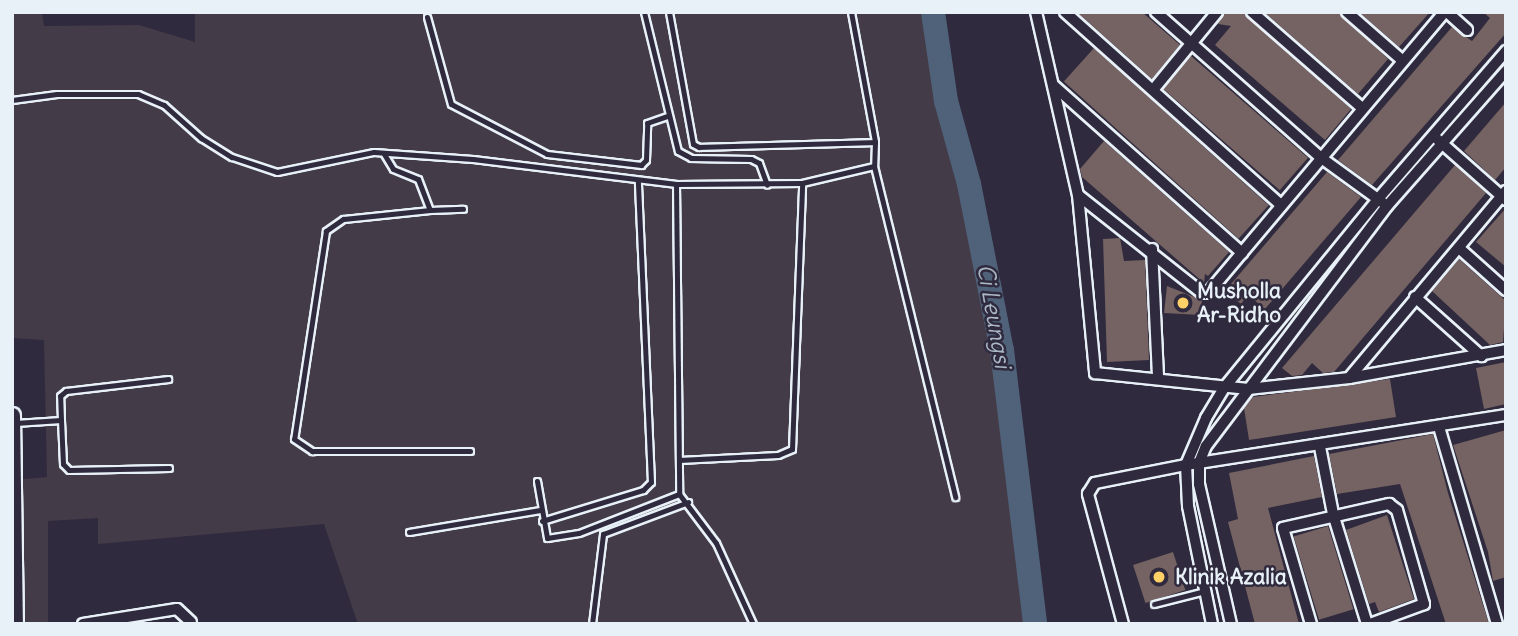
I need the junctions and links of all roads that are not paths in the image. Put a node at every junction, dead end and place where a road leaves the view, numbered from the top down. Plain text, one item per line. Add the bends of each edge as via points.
1 (644, 12) edge
2 (669, 12) edge
3 (851, 12) edge
4 (1036, 12) edge
5 (1065, 12) edge
6 (1156, 12) edge
7 (1217, 12) edge
8 (1252, 12) edge
9 (1347, 12) edge
10 (1446, 12) edge
11 (427, 17) dead end
12 (1467, 30) dead end
13 (1193, 44) junction
14 (1506, 51) edge
15 (1403, 61) junction
16 (1506, 71) edge
17 (1052, 84) junction
18 (1153, 90) junction
19 (12, 100) edge
20 (1362, 108) junction
21 (667, 116) junction
22 (1433, 135) junction
23 (875, 142) junction
24 (1442, 143) junction
25 (384, 154) junction
26 (1320, 157) junction
27 (874, 166) junction
28 (638, 181) junction
29 (802, 183) junction
30 (676, 184) junction
31 (766, 185) junction
32 (1078, 195) junction
33 (1504, 195) edge
34 (1382, 203) junction
35 (1281, 205) junction
36 (463, 209) dead end
37 (430, 210) junction
38 (1459, 248) junction
39 (1152, 249) junction
40 (1242, 253) junction
41 (1506, 290) edge
42 (1416, 297) junction
43 (1506, 350) edge
44 (1481, 356) junction
45 (1158, 377) junction
46 (1349, 377) junction
47 (169, 379) dead end
48 (1224, 388) junction
49 (1248, 389) junction
50 (1506, 415) edge
51 (12, 416) edge
52 (61, 420) junction
53 (12, 423) edge
54 (1439, 427) junction
55 (1320, 447) junction
56 (470, 451) dead end
57 (679, 460) junction
58 (1199, 463) junction
59 (1186, 465) junction
60 (169, 468) dead end
61 (537, 481) dead end
62 (679, 494) junction
63 (955, 498) dead end
64 (688, 502) junction
65 (540, 510) junction
66 (1333, 514) junction
67 (542, 521) junction
68 (12, 529) edge
69 (409, 532) dead end
70 (1205, 591) junction
71 (1154, 604) dead end
72 (127, 621) edge
73 (1391, 621) edge
74 (191, 622) edge
75 (15, 624) edge
76 (84, 624) edge
77 (592, 624) edge
78 (754, 624) edge
79 (1123, 624) edge
80 (1212, 624) edge
81 (1231, 624) edge
82 (1311, 624) edge
83 (1369, 624) edge
84 (1497, 624) edge

1 - 21 lane
2 - 23 lane via 693,144
3 - 23 lane
4 - 17 street
5 - 18 street
6 - 13 street
7 - 13 street
8 - 20 street
9 - 15 street
10 - 12 street
10 - 15 street
11 - 21 lane via 451,104 547,154 641,165 646,160 647,123
13 - 18 street
13 - 26 street
14 - 22 street
15 - 20 street
16 - 24 street
17 - 32 street
17 - 40 street
18 - 35 street
19 - 25 lane via 138,94 164,105 201,138 232,157 277,172 374,152
20 - 26 street
21 - 31 lane via 674,144 684,157 751,159 759,163
22 - 24 street
22 - 34 street
23 - 27 lane
24 - 33 street
24 - 34 street
25 - 28 lane via 473,159
25 - 37 lane via 393,169 418,179
26 - 34 street
26 - 35 street
27 - 29 lane
27 - 63 lane
28 - 30 lane
28 - 67 lane via 651,482 643,490
29 - 31 lane
29 - 57 lane via 792,449 778,455
30 - 31 lane
30 - 57 lane
32 - 39 street
32 - 45 street via 1092,368 1099,375
33 - 38 street
34 - 48 street
34 - 49 street
35 - 40 street
36 - 37 lane
37 - 56 lane via 343,219 326,230 294,439 312,451
38 - 41 street
38 - 42 street
39 - 40 street via 1201,292 1208,293
39 - 45 street
42 - 44 street
42 - 46 street
43 - 44 street
44 - 46 street
45 - 48 street
46 - 49 street
47 - 52 lane via 66,391 60,396
48 - 49 street
48 - 59 street
49 - 58 street via 1218,425
50 - 54 street
51 - 53 main road
52 - 53 lane
52 - 60 lane via 63,464 69,470
53 - 68 main road
54 - 55 street
54 - 84 street
55 - 58 street
55 - 66 street
57 - 62 lane
58 - 59 street
58 - 81 street via 1202,500
59 - 70 street
59 - 79 street via 1096,483 1089,489
61 - 65 lane
62 - 64 lane
62 - 67 lane via 579,533 547,538
64 - 77 lane via 603,534
64 - 78 lane via 716,543
65 - 67 lane
65 - 69 lane
66 - 73 street via 1395,506 1425,599 1420,608
66 - 82 street via 1283,528
66 - 83 street
68 - 75 main road
70 - 71 lane
70 - 80 street
72 - 74 street via 177,609
72 - 76 street
73 - 83 street

